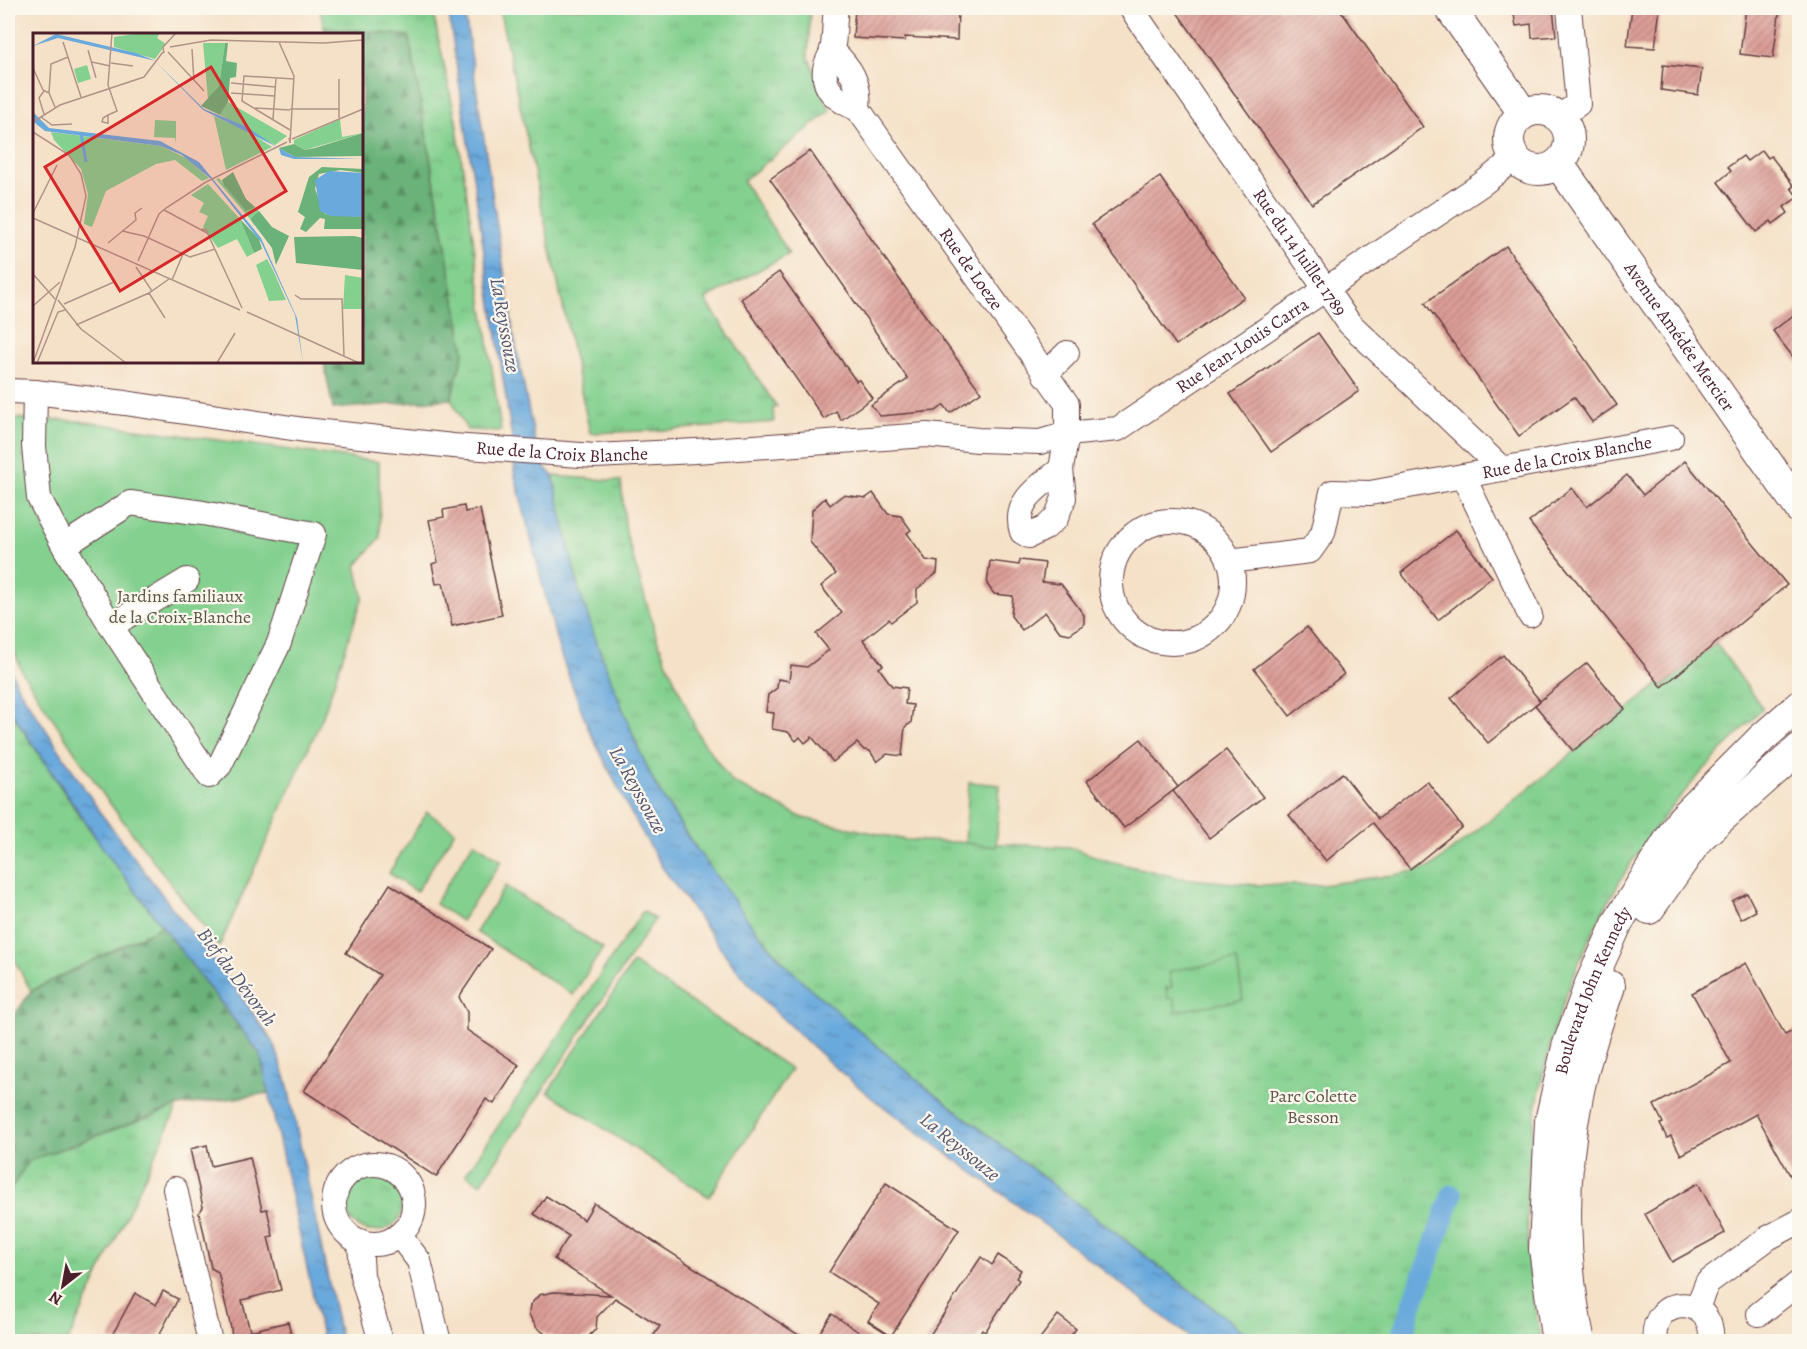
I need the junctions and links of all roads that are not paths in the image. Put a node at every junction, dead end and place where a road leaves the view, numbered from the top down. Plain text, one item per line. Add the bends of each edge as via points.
1 (836, 8) edge
2 (1131, 8) edge
3 (1450, 8) edge
4 (1569, 8) edge
5 (1523, 113) junction
6 (1559, 117) junction
7 (1515, 158) junction
8 (1558, 164) junction
9 (1326, 289) junction
10 (1067, 353) dead end
11 (1045, 375) junction
12 (8, 391) edge
13 (35, 392) junction
14 (1118, 429) joint
15 (1067, 434) junction
16 (1671, 438) dead end
17 (1501, 468) junction
18 (1061, 470) dead end
19 (1463, 476) junction
20 (1800, 510) edge
21 (64, 546) junction
22 (1229, 561) junction
23 (187, 580) dead end
24 (1530, 615) dead end
25 (111, 626) junction
26 (1800, 705) edge
27 (1800, 748) edge
28 (175, 1189) dead end
29 (1800, 1221) edge
30 (399, 1235) junction
31 (360, 1241) junction
32 (1800, 1282) edge
33 (1697, 1308) junction
34 (1759, 1314) dead end
35 (204, 1316) junction
36 (191, 1341) edge
37 (210, 1341) edge
38 (381, 1341) edge
39 (439, 1341) edge
40 (1558, 1341) edge
41 (1580, 1341) edge
42 (1654, 1341) edge
43 (1711, 1341) edge

1 - 11 street, Rue de Loeze via 832,51 854,75 858,109
2 - 9 street, Rue du 14 Juillet 1789
3 - 5 main road
4 - 6 street via 1578,104
5 - 6 main road via 1541,109
5 - 7 main road via 1515,120 1508,139
6 - 8 main road via 1565,123 1569,140
7 - 8 main road via 1531,169
7 - 9 street, Rue Jean-Louis Carra
8 - 20 main road, Avenue Amédée Mercier
9 - 14 street, Rue Jean-Louis Carra
9 - 17 street, Rue du 14 Juillet 1789 via 1349,323
10 - 11 street
11 - 15 street, Rue de Loeze via 1066,404
12 - 13 street, Rue de la Croix Blanche
13 - 15 street, Rue de la Croix Blanche via 305,430 595,456 927,435 1040,442
13 - 21 street via 34,446 39,498
14 - 15 street, Rue de la Croix Blanche
15 - 18 street, Rue de Loeze
16 - 17 street, Rue de la Croix Blanche
17 - 19 street, Rue de la Croix Blanche
19 - 22 street, Rue de la Croix Blanche via 1370,493 1332,492 1323,533 1310,551
19 - 24 street, Rue de la Croix Blanche
21 - 25 street
21 - 25 street via 130,503 314,534 279,643 220,765 209,776
22 - 22 street via 1220,545 1190,524 1153,524 1137,532 1114,561 1111,579 1120,615 1149,639 1169,644 1207,633 1222,618 1230,600 1233,580
23 - 25 street
26 - 40 main road, Boulevard John Kennedy via 1682,819 1618,922 1590,984 1567,1047 1550,1121 1544,1249
27 - 41 main road, Boulevard John Kennedy via 1699,838 1645,914 1612,978 1577,1100 1569,1155 1568,1248
28 - 35 street
29 - 33 street via 1768,1238 1707,1283
30 - 31 street via 387,1242
30 - 31 street via 413,1213 411,1187 393,1168 368,1164 344,1176 333,1199 339,1225
30 - 39 street via 419,1261
31 - 38 street via 362,1275
32 - 34 street
33 - 42 street via 1678,1305 1661,1314
33 - 43 street via 1710,1322
35 - 36 street
35 - 37 street

